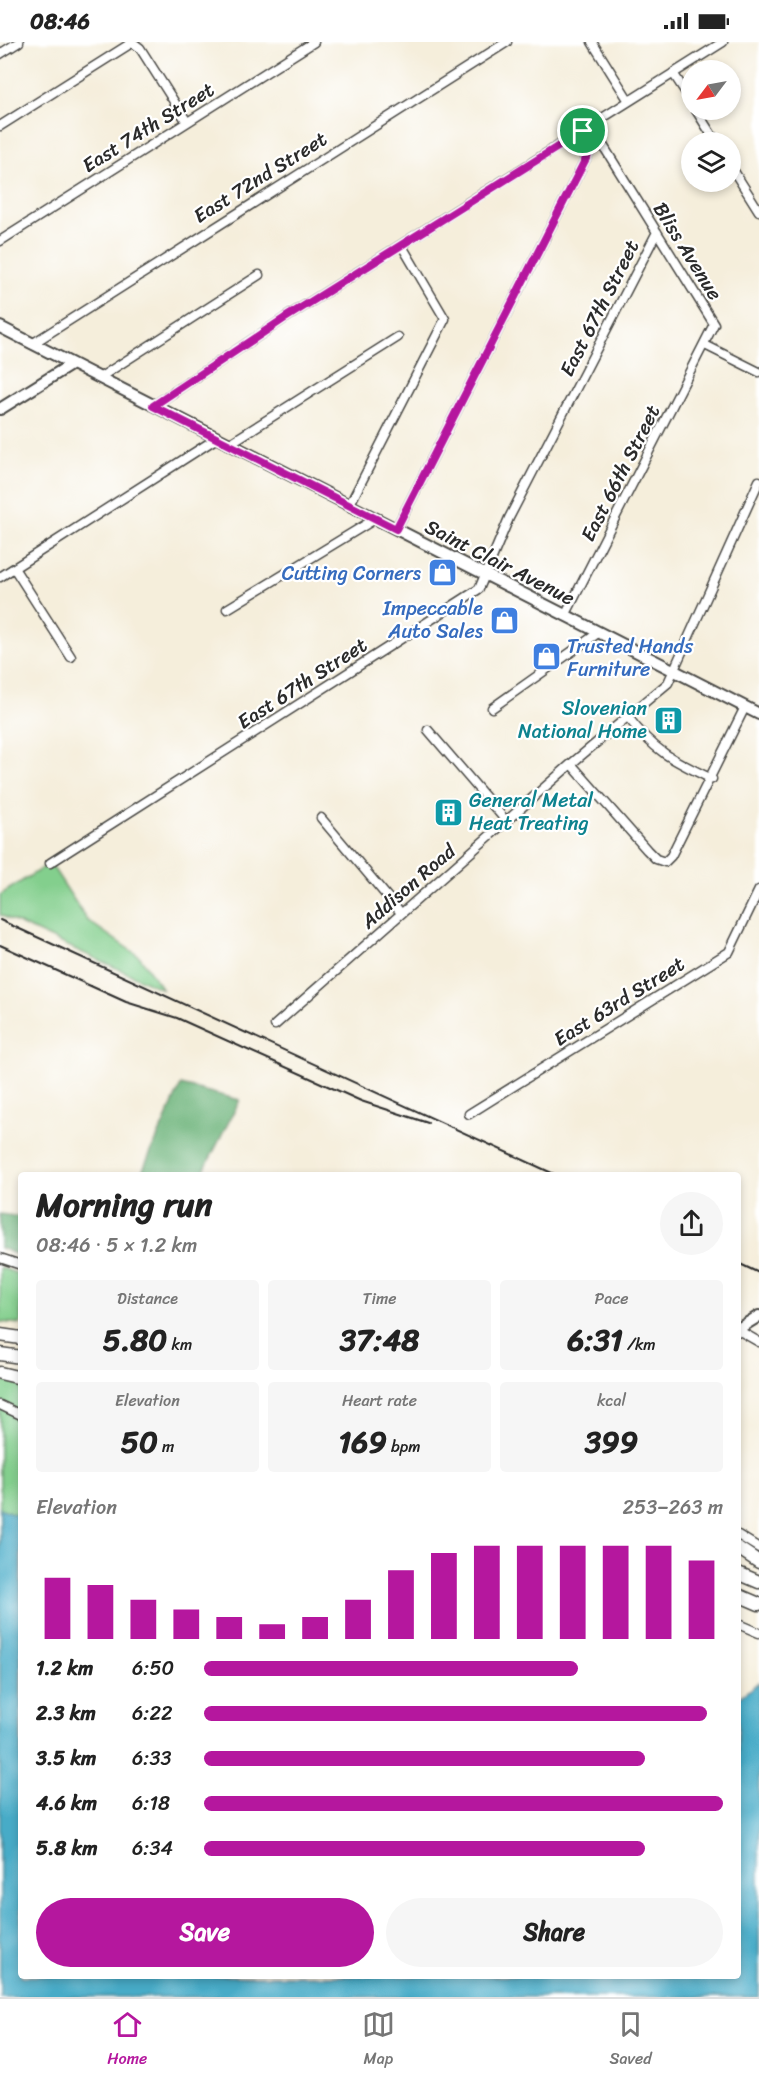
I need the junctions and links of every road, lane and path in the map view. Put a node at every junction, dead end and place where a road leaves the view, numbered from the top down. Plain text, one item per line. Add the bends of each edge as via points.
1 (19, 42) edge
2 (132, 42) edge
3 (314, 42) edge
4 (507, 42) edge
5 (592, 42) edge
6 (723, 42) edge
7 (0, 54) edge
8 (673, 72) junction
9 (681, 85) edge
10 (629, 101) junction
11 (187, 122) junction
12 (0, 126) edge
13 (591, 126) junction
14 (597, 137) junction
15 (741, 182) edge
16 (759, 211) edge
17 (657, 232) junction
18 (0, 241) edge
19 (402, 246) junction
20 (259, 275) dead end
21 (0, 327) edge
22 (398, 337) dead end
23 (32, 344) junction
24 (705, 345) junction
25 (72, 364) junction
26 (759, 372) edge
27 (99, 378) junction
28 (153, 406) junction
29 (0, 409) edge
30 (218, 438) junction
31 (229, 444) junction
32 (759, 481) edge
33 (350, 506) junction
34 (375, 519) junction
35 (396, 529) junction
36 (14, 568) junction
37 (486, 575) junction
38 (0, 577) edge
39 (227, 609) dead end
40 (565, 616) junction
41 (598, 633) junction
42 (71, 657) dead end
43 (675, 672) junction
44 (745, 707) junction
45 (492, 708) dead end
46 (759, 714) edge
47 (627, 716) junction
48 (428, 730) dead end
49 (571, 764) junction
50 (712, 779) junction
51 (321, 818) dead end
52 (507, 822) junction
53 (50, 863) dead end
54 (759, 890) edge
55 (401, 914) junction
56 (275, 1025) dead end
57 (469, 1114) dead end
58 (0, 1258) edge
59 (18, 1264) edge
60 (759, 1316) edge
61 (741, 1328) edge
62 (741, 1332) edge
63 (0, 1335) edge
64 (18, 1338) edge
65 (759, 1342) edge
66 (0, 1354) edge
67 (18, 1357) edge
68 (0, 1373) edge
69 (18, 1377) edge
70 (0, 1406) edge
71 (18, 1414) edge
72 (741, 1536) edge
73 (759, 1548) edge
74 (741, 1550) edge
75 (759, 1562) edge
76 (741, 1574) edge
77 (759, 1582) edge
78 (741, 1596) edge
79 (759, 1604) edge
80 (741, 1625) edge
81 (759, 1633) edge

1 - 7 street
2 - 11 street via 140,48
2 - 12 street
3 - 11 street, East 74th Street
4 - 23 street, East 72nd Street
5 - 10 street
6 - 8 street
8 - 9 street
8 - 10 street
10 - 13 street
11 - 18 street, East 74th Street
13 - 14 street, Bliss Avenue
13 - 19 street
14 - 17 street, Bliss Avenue
14 - 35 street
15 - 16 street
17 - 24 street, Bliss Avenue via 714,324
17 - 37 street, East 67th Street via 509,518
19 - 28 street
19 - 33 street via 445,319
20 - 27 street
21 - 23 main road, Saint Clair Avenue
22 - 31 street
23 - 25 main road, Saint Clair Avenue
24 - 26 street
24 - 40 street, East 66th Street
25 - 27 main road, Saint Clair Avenue
25 - 29 main road
27 - 28 main road, Saint Clair Avenue
28 - 30 main road, Saint Clair Avenue
30 - 31 main road, Saint Clair Avenue
30 - 36 street
31 - 33 main road, Saint Clair Avenue
32 - 43 street, Addison Road
33 - 34 main road, Saint Clair Avenue
34 - 35 main road, Saint Clair Avenue
34 - 39 street
35 - 37 main road, Saint Clair Avenue
36 - 38 street
36 - 42 street
37 - 40 main road, Saint Clair Avenue
37 - 53 street, East 67th Street via 479,589
40 - 41 main road, Saint Clair Avenue
41 - 43 main road, Saint Clair Avenue
41 - 45 street
43 - 44 main road, Saint Clair Avenue
43 - 47 street, Addison Road via 668,683
44 - 46 main road, Saint Clair Avenue
44 - 50 street
47 - 49 street, Addison Road
47 - 50 street via 645,739 669,759
48 - 52 street
49 - 50 street via 656,859 665,862
49 - 52 street, Addison Road
51 - 55 street
52 - 55 street, Addison Road
54 - 57 street, East 63rd Street via 729,952
55 - 56 street, Addison Road
58 - 59 street
60 - 61 main road
62 - 65 street
63 - 64 highway
66 - 67 highway
68 - 69 highway
70 - 71 street
72 - 73 street
74 - 75 highway
76 - 77 highway
78 - 79 highway
80 - 81 street

